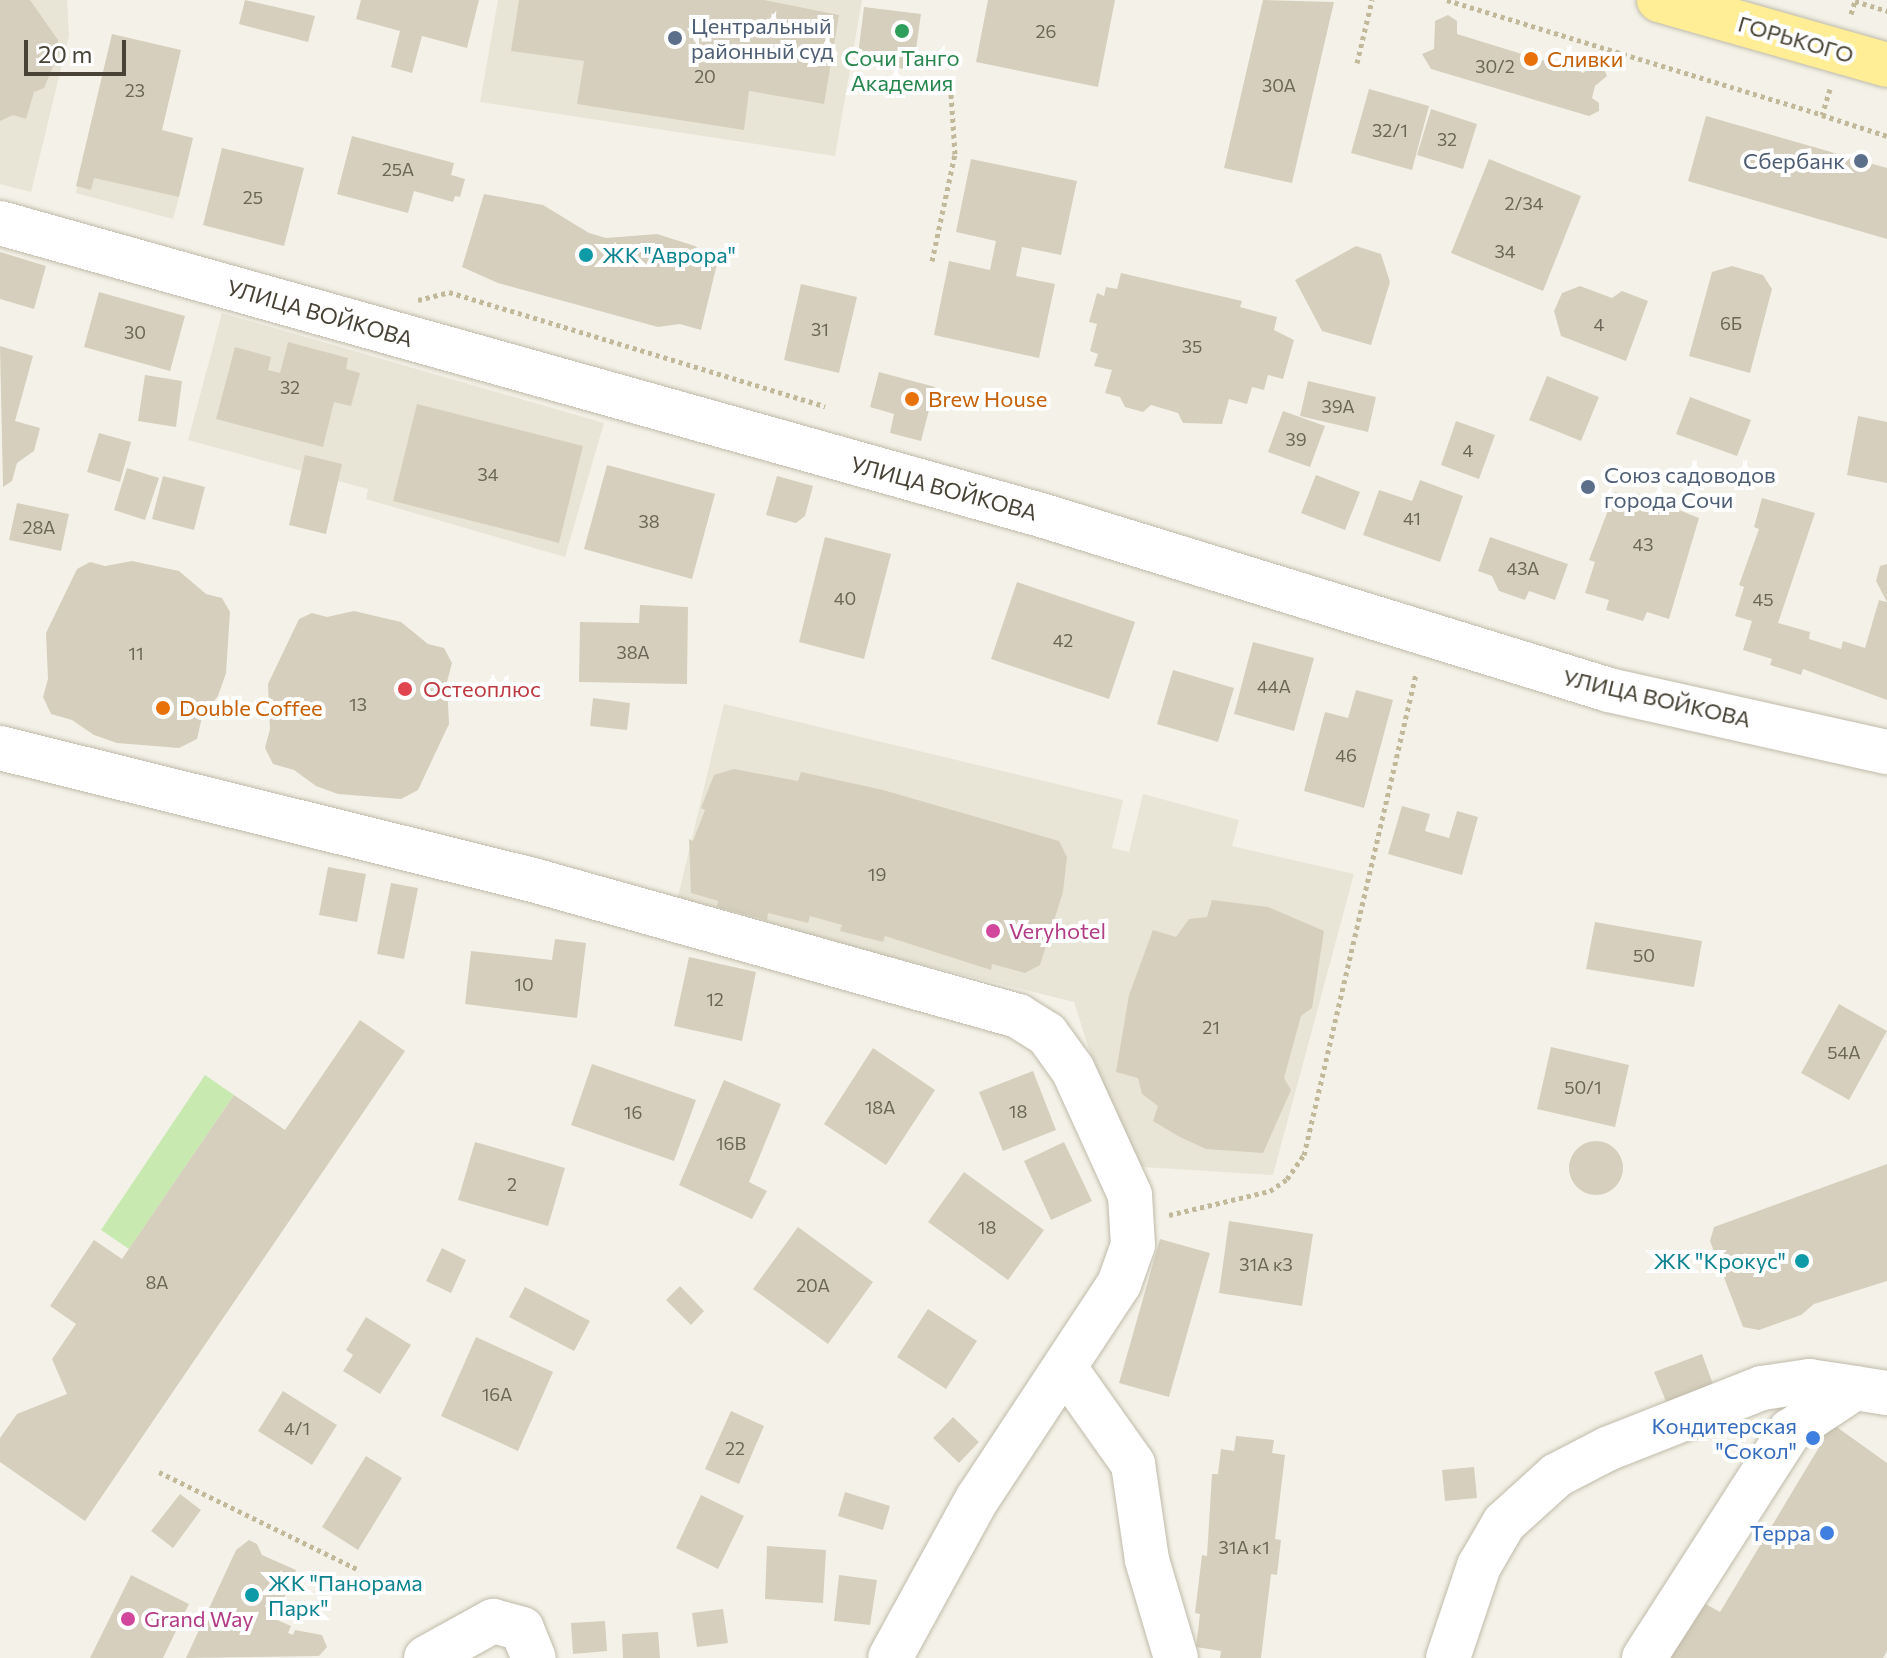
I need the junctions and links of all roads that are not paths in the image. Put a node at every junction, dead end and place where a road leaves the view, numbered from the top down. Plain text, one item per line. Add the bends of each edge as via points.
1 (1659, 0) edge
2 (1887, 65) edge
3 (0, 223) edge
4 (0, 748) edge
5 (1887, 752) edge
6 (1065, 1368) junction
7 (1871, 1390) edge
8 (426, 1658) edge
9 (534, 1658) edge
10 (890, 1658) edge
11 (1176, 1658) edge
12 (1448, 1658) edge
13 (1644, 1658) edge

1 - 2 main road, ГОРЬКОГО
3 - 5 street, УЛИЦА ВОЙКОВА via 1041,515 1609,690
4 - 6 street via 437,854 1018,1016 1047,1034 1073,1070 1130,1195 1135,1223 1119,1284
6 - 10 street via 977,1499
6 - 11 street via 1133,1464 1147,1560
7 - 12 street via 1809,1381 1762,1388 1607,1449 1557,1475 1504,1523 1479,1566
7 - 13 street via 1790,1431
8 - 9 street via 493,1621 522,1629

